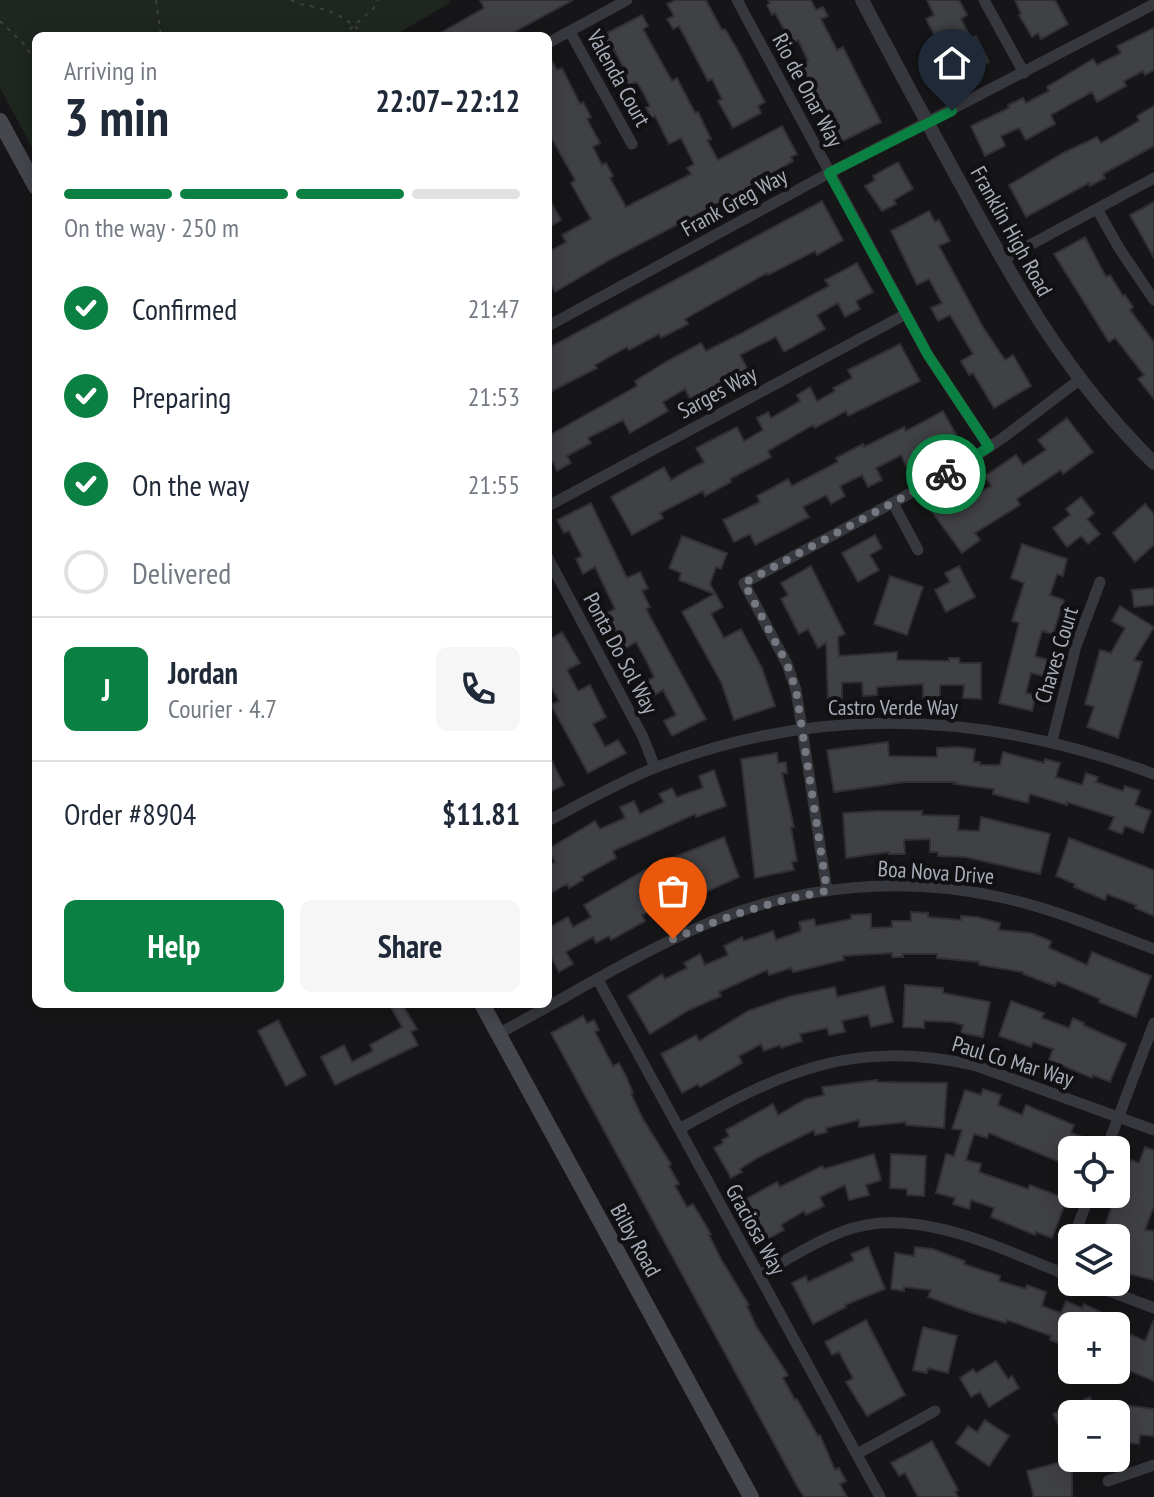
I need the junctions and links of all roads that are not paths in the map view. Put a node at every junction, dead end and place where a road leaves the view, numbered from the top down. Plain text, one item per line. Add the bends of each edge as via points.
1 (627, 0) edge
2 (737, 0) edge
3 (862, 0) edge
4 (984, 0) edge
5 (1154, 4) edge
6 (570, 32) junction
7 (552, 41) edge
8 (1024, 73) junction
9 (0, 121) edge
10 (928, 123) junction
11 (632, 144) dead end
12 (829, 173) junction
13 (1154, 178) edge
14 (32, 180) edge
15 (1097, 209) junction
16 (1002, 260) junction
17 (1154, 300) edge
18 (906, 314) junction
19 (552, 324) edge
20 (1079, 380) junction
21 (989, 447) junction
22 (1154, 463) edge
23 (893, 503) junction
24 (552, 504) edge
25 (918, 550) dead end
26 (552, 566) edge
27 (1100, 582) dead end
28 (804, 729) junction
29 (1052, 741) junction
30 (655, 768) junction
31 (1154, 774) edge
32 (552, 819) edge
33 (827, 891) junction
34 (1154, 949) edge
35 (598, 980) junction
36 (552, 1005) edge
37 (484, 1008) edge
38 (546, 1008) edge
39 (1154, 1023) edge
40 (498, 1034) junction
41 (1119, 1117) junction
42 (679, 1129) junction
43 (1154, 1130) edge
44 (1112, 1136) edge
45 (1058, 1272) edge
46 (759, 1275) junction
47 (1122, 1296) edge
48 (1154, 1308) edge
49 (935, 1411) dead end
50 (857, 1454) junction
51 (1154, 1465) edge
52 (1108, 1481) dead end
53 (751, 1497) edge
54 (880, 1497) edge

1 - 6 street
2 - 12 street, Rio de Onar Way
3 - 10 street, Franklin High Road
4 - 8 street
5 - 8 street, Frank Greg Way
6 - 7 street
6 - 11 street, Valenda Court
8 - 10 street, Frank Greg Way
9 - 14 main road
10 - 12 street, Frank Greg Way
10 - 16 street, Franklin High Road
12 - 18 street, Rio de Onar Way
12 - 19 street, Frank Greg Way
13 - 15 street
15 - 16 street
15 - 17 street
16 - 20 street, Franklin High Road
18 - 21 street, Rio de Onar Way
18 - 24 street, Sarges Way
20 - 21 street
20 - 22 street, Franklin High Road
21 - 23 street
23 - 25 street
23 - 28 street via 744,583 787,664
26 - 30 street, Ponta Do Sol Way
27 - 29 street, Chaves Court via 1076,646
28 - 29 street, Castro Verde Way via 911,722
28 - 30 street, Castro Verde Way via 737,742
28 - 33 street
29 - 31 street, Castro Verde Way
30 - 32 street, Castro Verde Way
33 - 34 street, Boa Nova Drive via 919,886 996,896
33 - 35 street, Boa Nova Drive via 713,921
35 - 36 street, Boa Nova Drive
35 - 42 street, Graciosa Way
37 - 40 main road, Bilby Road
38 - 40 street, Boa Nova Drive
39 - 41 street
40 - 53 main road, Bilby Road
41 - 42 street, Paul Co Mar Way via 974,1065 886,1055 836,1061 775,1079
41 - 43 street, Paul Co Mar Way
41 - 44 street
42 - 46 street, Graciosa Way
45 - 46 street via 952,1232 894,1222 828,1237
46 - 50 street, Graciosa Way
47 - 48 street
49 - 50 street
50 - 54 street, Graciosa Way
51 - 52 street

